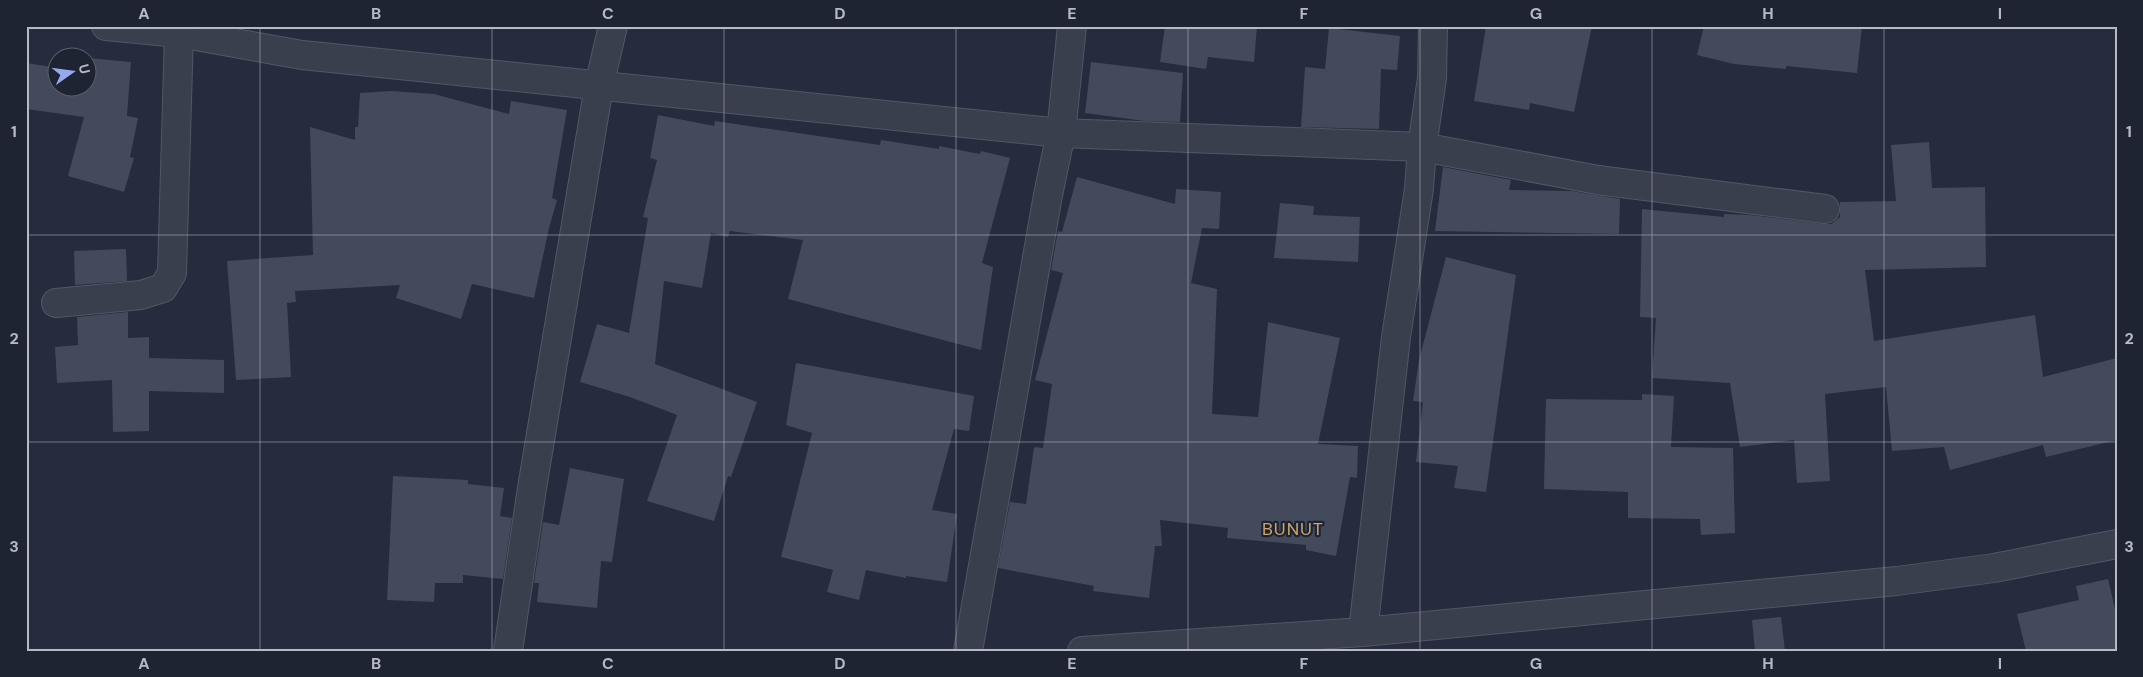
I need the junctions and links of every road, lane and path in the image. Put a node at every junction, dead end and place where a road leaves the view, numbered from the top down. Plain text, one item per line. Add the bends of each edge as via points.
1 (106, 26) edge
2 (613, 26) edge
3 (1072, 26) edge
4 (1433, 26) edge
5 (179, 33) junction
6 (600, 86) junction
7 (1061, 133) junction
8 (1422, 147) junction
9 (1826, 209) dead end
10 (56, 303) dead end
11 (2117, 544) edge
12 (1363, 632) junction
13 (508, 651) edge
14 (968, 651) edge
15 (1082, 651) edge

1 - 5 street
2 - 6 street
3 - 7 street
4 - 8 street via 1432,78
5 - 6 street via 302,55
5 - 10 street via 172,274 163,288 142,295
6 - 7 street
6 - 13 street via 532,488
7 - 8 street
7 - 14 street
8 - 9 street via 1598,180
8 - 12 street via 1419,189 1396,337
11 - 12 street via 1994,568 1897,581
12 - 15 street

